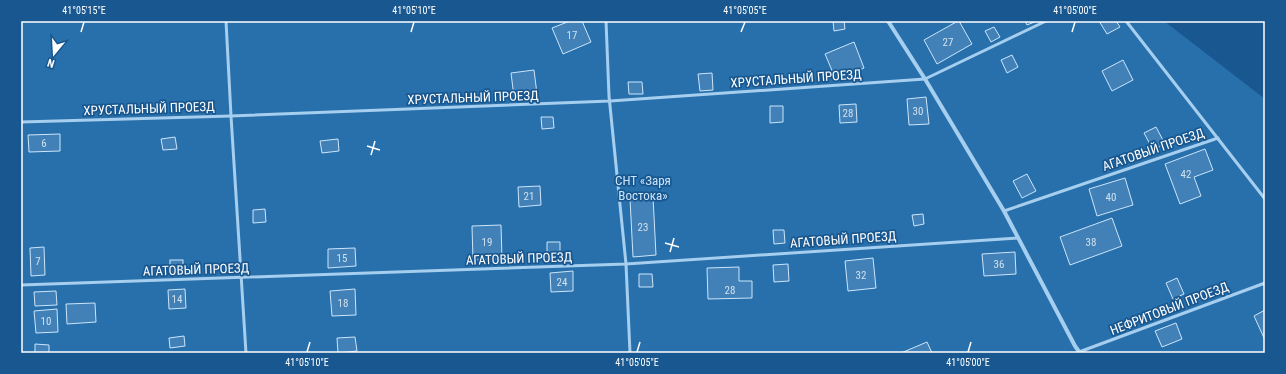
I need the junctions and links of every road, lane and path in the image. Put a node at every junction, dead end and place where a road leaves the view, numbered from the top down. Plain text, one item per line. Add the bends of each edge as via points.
1 (226, 21) edge
2 (606, 21) edge
3 (888, 21) edge
4 (1046, 21) edge
5 (1126, 21) edge
6 (925, 79) junction
7 (610, 101) junction
8 (231, 116) junction
9 (21, 122) edge
10 (1218, 138) junction
11 (1265, 199) edge
12 (1004, 211) junction
13 (1018, 238) junction
14 (626, 264) junction
15 (241, 278) junction
16 (1265, 283) edge
17 (21, 285) edge
18 (246, 353) edge
19 (630, 353) edge
20 (1080, 353) edge

1 - 8 lane
2 - 7 lane
3 - 6 street
4 - 6 lane
5 - 10 lane
6 - 7 lane, ХРУСТАЛЬНЫЙ ПРОЕЗД
6 - 12 street
7 - 8 lane, ХРУСТАЛЬНЫЙ ПРОЕЗД
7 - 14 lane
8 - 9 lane, ХРУСТАЛЬНЫЙ ПРОЕЗД
8 - 15 lane
10 - 11 lane
10 - 12 lane, АГАТОВЫЙ ПРОЕЗД
12 - 13 street
13 - 14 lane, АГАТОВЫЙ ПРОЕЗД
13 - 20 street
14 - 15 lane, АГАТОВЫЙ ПРОЕЗД
14 - 19 lane
15 - 17 lane, АГАТОВЫЙ ПРОЕЗД
15 - 18 lane
16 - 20 lane, НЕФРИТОВЫЙ ПРОЕЗД

